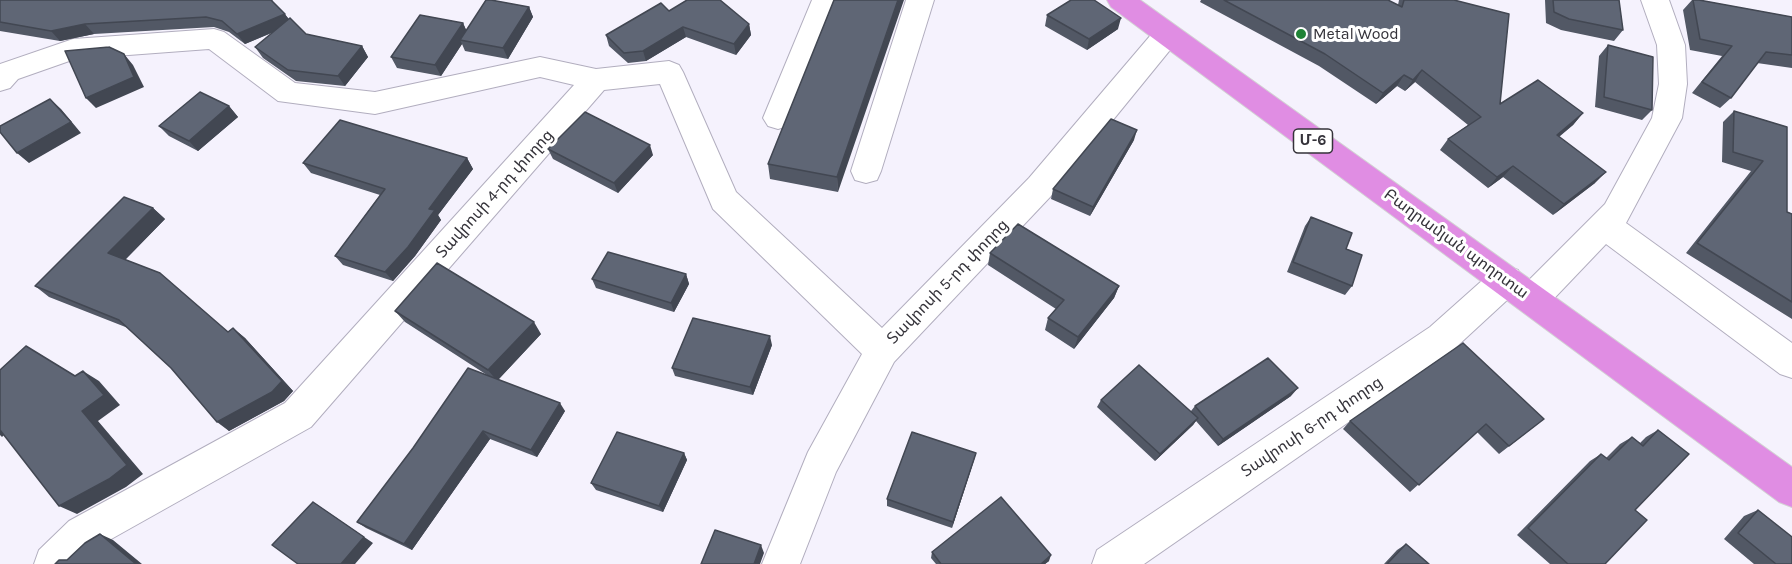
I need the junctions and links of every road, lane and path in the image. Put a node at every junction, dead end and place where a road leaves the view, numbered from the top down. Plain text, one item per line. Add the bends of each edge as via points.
1 (826, 0) edge
2 (920, 0) edge
3 (1121, 0) edge
4 (1655, 0) edge
5 (1168, 36) junction
6 (0, 80) edge
7 (596, 80) junction
8 (778, 118) dead end
9 (866, 171) dead end
10 (1604, 225) junction
11 (1519, 290) junction
12 (882, 351) junction
13 (1792, 363) edge
14 (1792, 489) edge
15 (53, 564) edge
16 (781, 564) edge
17 (1111, 564) edge

1 - 8 street
2 - 9 street
3 - 5 highway, Բաղրամյան պողոտա / Մ-6
4 - 10 street, Տավրոսի 6-րդ փողոց via 1671,45 1673,84 1667,118 1616,213
5 - 11 highway, Բաղրամյան պողոտա / Մ-6
5 - 12 street, Տավրոսի 5-րդ փողոց via 1040,187
6 - 7 street via 8,72 73,49 214,39 288,93 375,103 540,67
7 - 12 street via 669,72 724,200
7 - 15 street, Տավրոսի 4-րդ փողոց via 298,415 82,534
10 - 11 street, Տավրոսի 6-րդ փողոց
10 - 13 street
11 - 14 highway, Բաղրամյան պողոտա / Մ-6
11 - 17 street, Տավրոսի 6-րդ փողոց via 1442,338
12 - 16 street, Տավրոսի 5-րդ փողոց via 821,464

